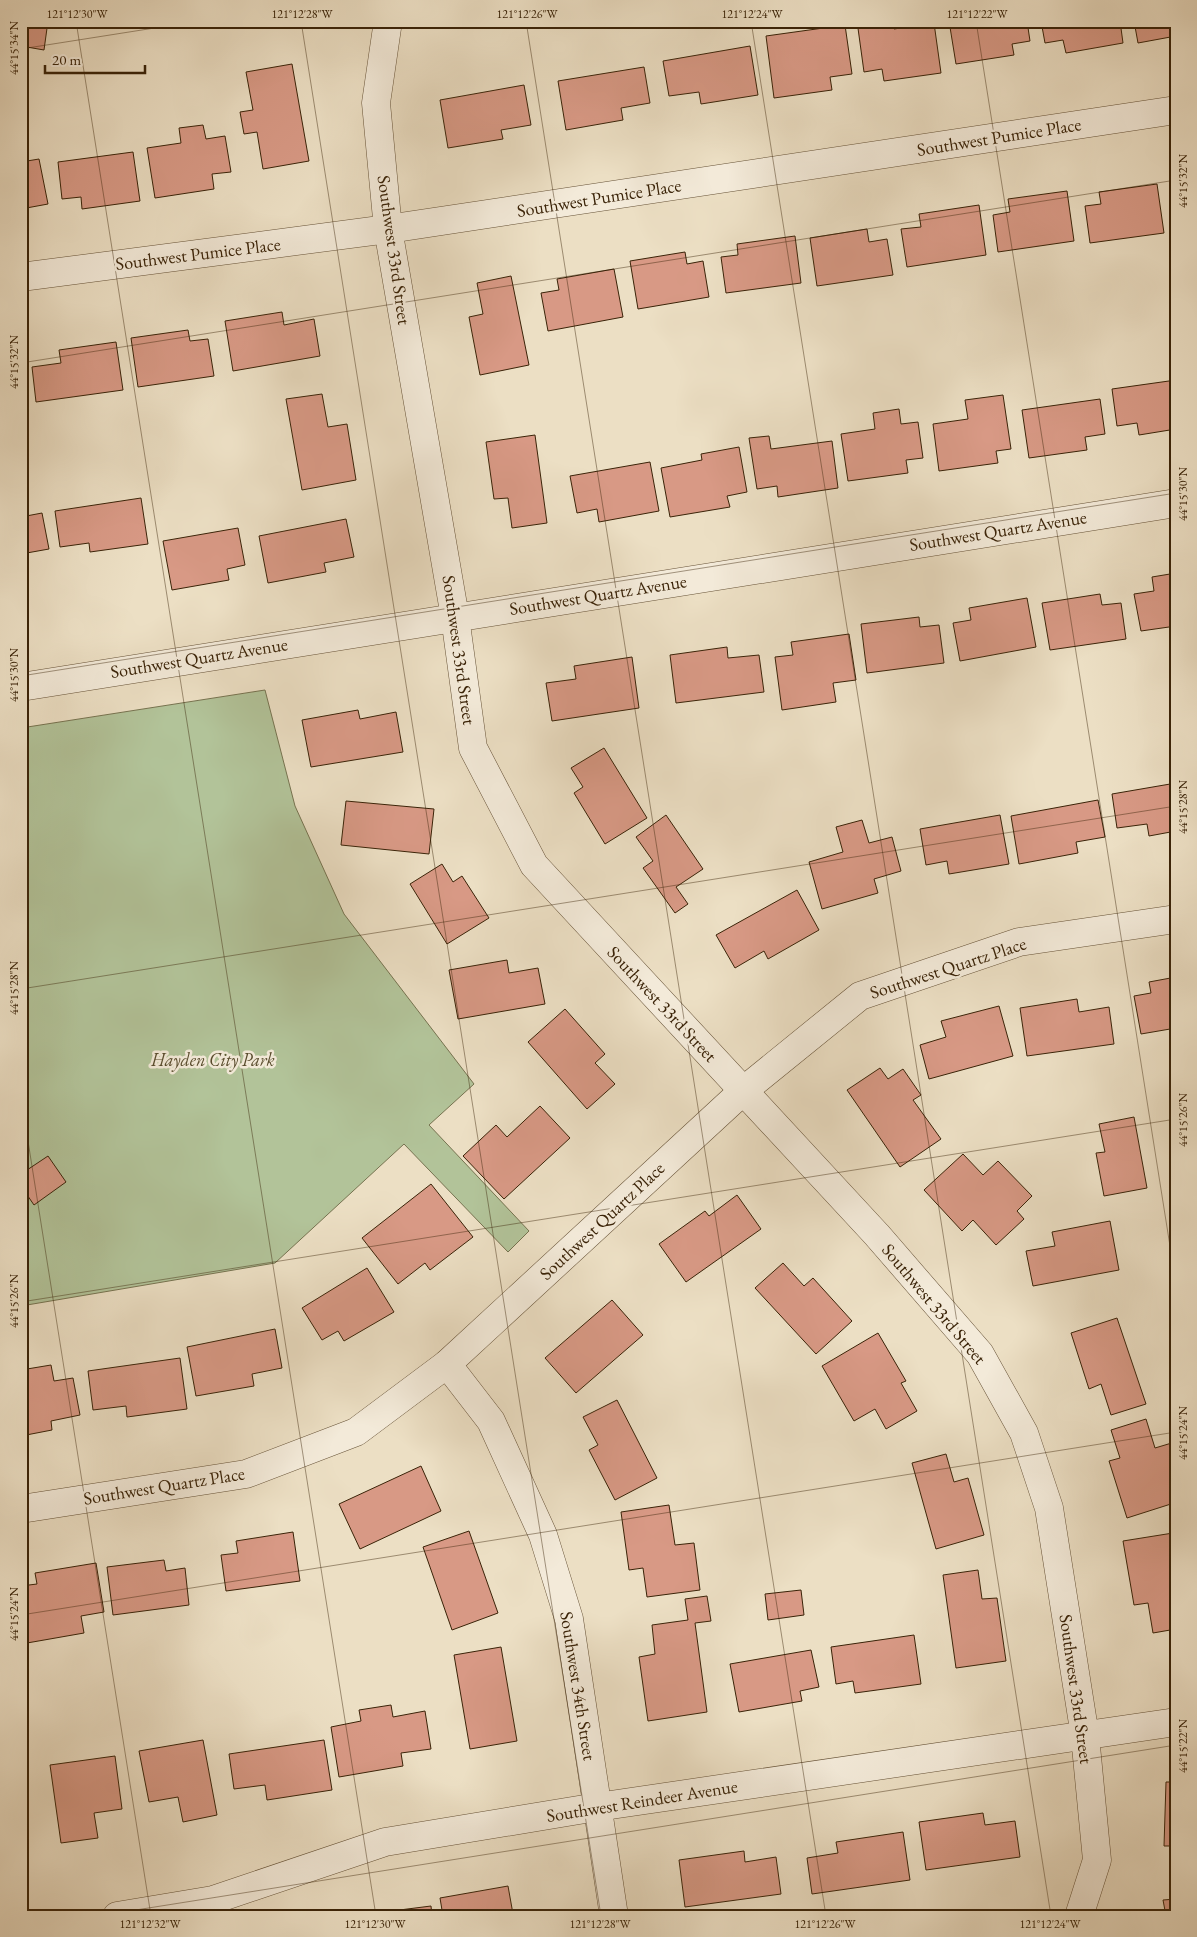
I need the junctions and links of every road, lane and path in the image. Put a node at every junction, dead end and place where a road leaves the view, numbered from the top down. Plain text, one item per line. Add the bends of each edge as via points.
1 (388, 21) edge
2 (1176, 110) edge
3 (388, 229) junction
4 (21, 277) edge
5 (1176, 503) edge
6 (456, 617) junction
7 (21, 687) edge
8 (1176, 918) edge
9 (743, 1091) junction
10 (447, 1364) junction
11 (21, 1509) edge
12 (1176, 1722) edge
13 (1085, 1736) junction
14 (597, 1808) junction
15 (117, 1916) edge
16 (614, 1916) edge
17 (1079, 1916) edge

1 - 3 street, Southwest 33rd Street via 376,103
2 - 3 street, Southwest Pumice Place
3 - 4 street, Southwest Pumice Place
3 - 6 street, Southwest 33rd Street
5 - 6 street, Southwest Quartz Avenue
6 - 7 street, Southwest Quartz Avenue
6 - 9 street, Southwest 33rd Street via 473,748 534,865
8 - 9 street, Southwest Quartz Place via 1019,942 860,996
9 - 10 street, Southwest Quartz Place
9 - 13 street, Southwest 33rd Street via 877,1234 980,1354 1024,1433 1048,1508
10 - 11 street, Southwest Quartz Place via 356,1432 246,1474
10 - 14 street, Southwest 34th Street via 491,1421 543,1535 569,1618
12 - 13 street, Southwest Reindeer Avenue
13 - 14 street, Southwest Reindeer Avenue
13 - 17 street, Southwest 33rd Street via 1097,1860
14 - 15 street, Southwest Reindeer Avenue via 385,1842 213,1900
14 - 16 street, Southwest 34th Street

